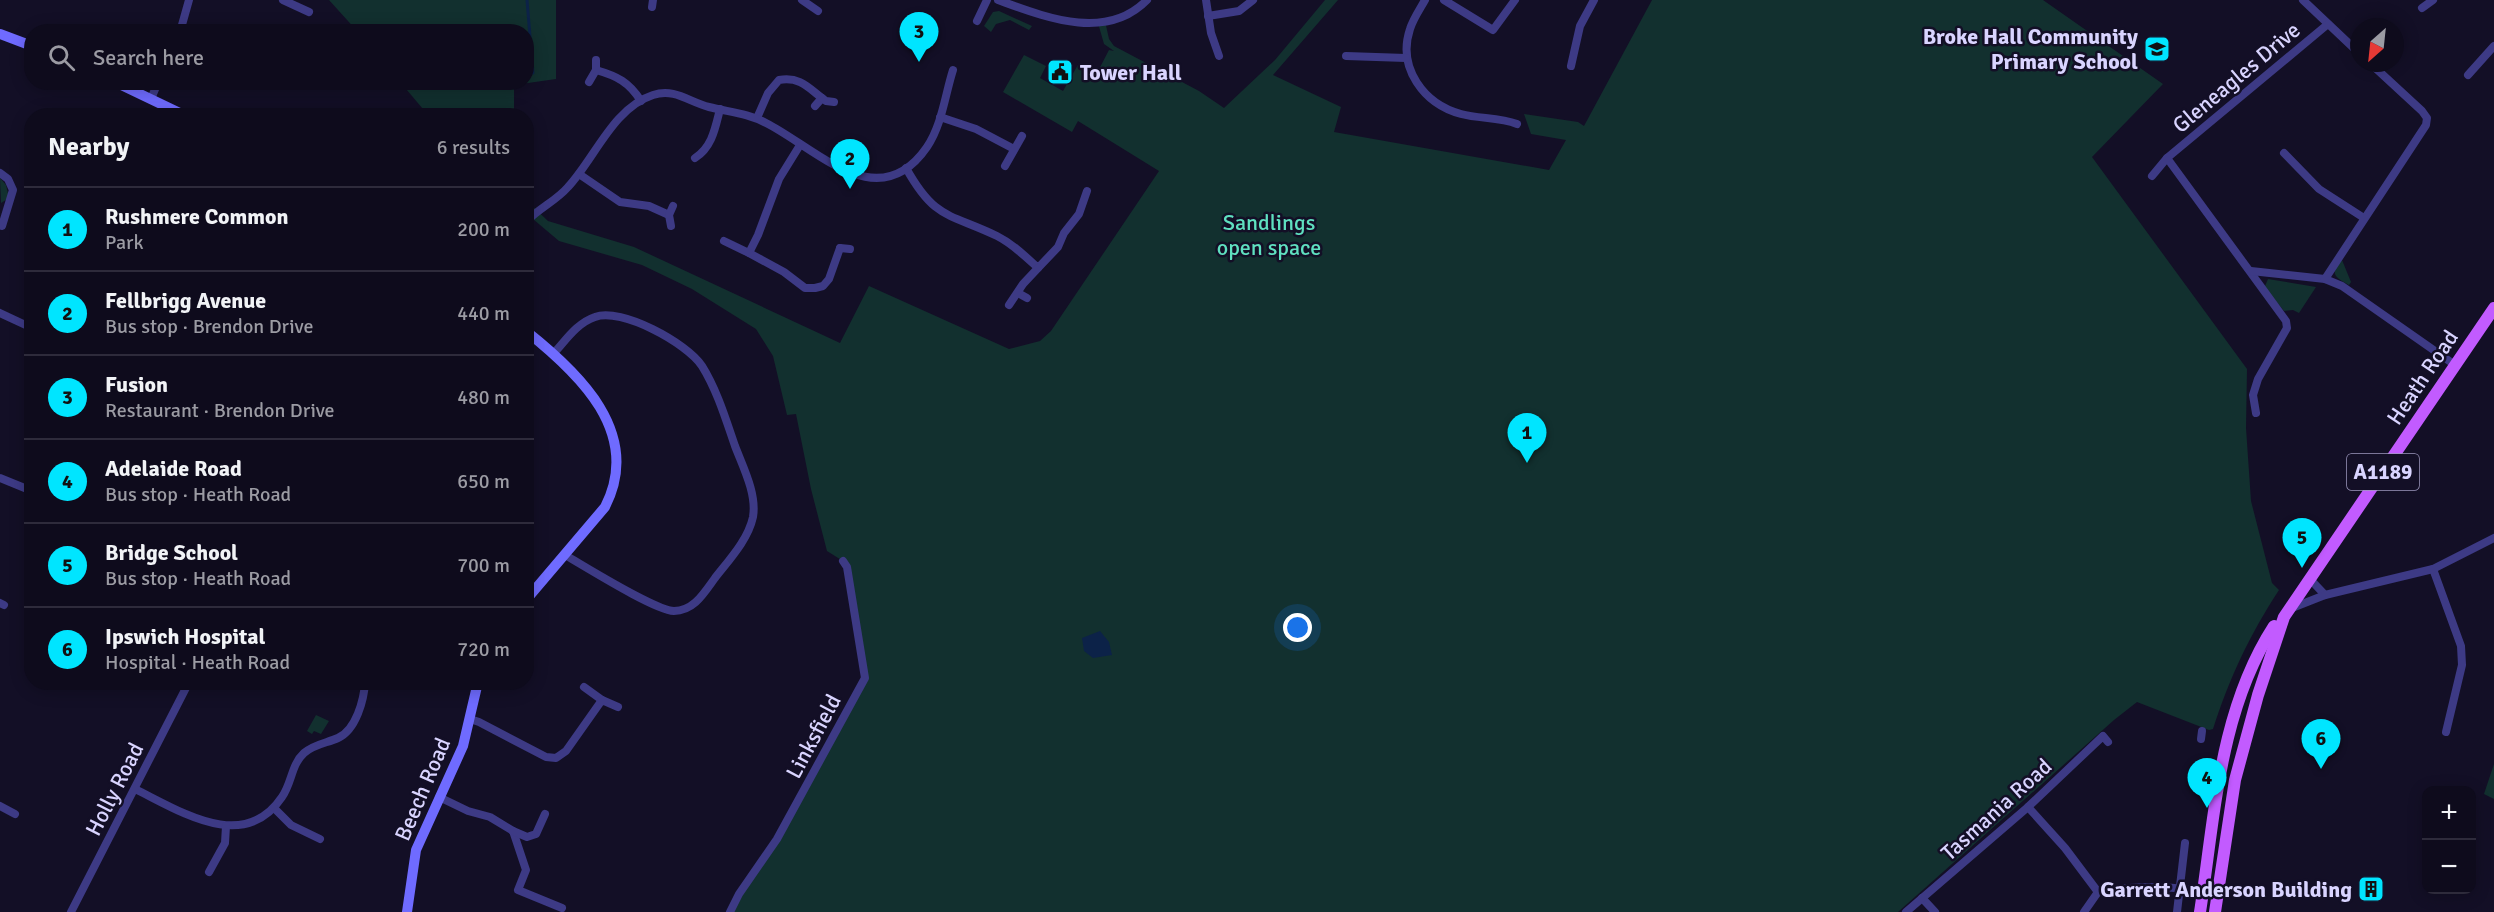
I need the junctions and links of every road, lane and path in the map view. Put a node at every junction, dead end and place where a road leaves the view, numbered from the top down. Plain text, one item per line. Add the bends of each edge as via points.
1 (189, 0) edge
2 (283, 0) edge
3 (987, 0) edge
4 (998, 0) edge
5 (1147, 0) edge
6 (1206, 0) edge
7 (1253, 0) edge
8 (1425, 0) edge
9 (1444, 0) edge
10 (1515, 0) edge
11 (1594, 0) edge
12 (2303, 0) edge
13 (2433, 0) edge
14 (807, 1) edge
15 (2422, 8) dead end
16 (818, 11) dead end
17 (309, 12) dead end
18 (1209, 16) junction
19 (977, 21) dead end
20 (182, 24) edge
21 (2328, 24) junction
22 (0, 34) edge
23 (24, 43) edge
24 (2350, 45) edge
25 (2494, 46) edge
26 (1219, 56) dead end
27 (1346, 56) dead end
28 (1406, 58) junction
29 (596, 60) dead end
30 (1570, 66) dead end
31 (596, 70) junction
32 (953, 70) dead end
33 (2379, 72) edge
34 (2468, 75) dead end
35 (589, 82) dead end
36 (132, 90) edge
37 (155, 90) edge
38 (822, 98) junction
39 (151, 99) junction
40 (641, 101) junction
41 (834, 102) dead end
42 (815, 106) dead end
43 (170, 108) edge
44 (720, 110) junction
45 (940, 117) junction
46 (757, 118) junction
47 (1517, 124) dead end
48 (1022, 136) dead end
49 (800, 145) junction
50 (1014, 149) junction
51 (2284, 153) dead end
52 (695, 158) dead end
53 (2168, 158) junction
54 (1005, 166) dead end
55 (906, 168) junction
56 (0, 173) edge
57 (579, 174) junction
58 (2152, 176) dead end
59 (1087, 191) dead end
60 (673, 206) dead end
61 (669, 215) junction
62 (534, 216) edge
63 (2364, 218) junction
64 (2, 226) dead end
65 (671, 226) dead end
66 (724, 241) dead end
67 (850, 249) dead end
68 (749, 253) junction
69 (1038, 268) junction
70 (2251, 271) junction
71 (2325, 279) junction
72 (1018, 293) junction
73 (1027, 298) dead end
74 (1009, 304) dead end
75 (2494, 308) edge
76 (0, 313) edge
77 (24, 324) edge
78 (534, 337) edge
79 (554, 353) junction
80 (2456, 365) junction
81 (2256, 413) dead end
82 (0, 478) edge
83 (24, 488) edge
84 (2494, 538) edge
85 (565, 555) junction
86 (843, 561) dead end
87 (2433, 569) junction
88 (2309, 578) junction
89 (534, 591) edge
90 (2325, 595) junction
91 (2285, 614) junction
92 (584, 687) dead end
93 (185, 690) edge
94 (364, 690) edge
95 (475, 690) edge
96 (602, 700) junction
97 (618, 707) dead end
98 (470, 719) junction
99 (2446, 732) dead end
100 (2108, 742) dead end
101 (135, 789) junction
102 (439, 797) junction
103 (0, 806) edge
104 (2028, 807) junction
105 (274, 808) junction
106 (15, 814) dead end
107 (545, 814) dead end
108 (226, 826) junction
109 (513, 831) junction
110 (320, 839) dead end
111 (2186, 843) dead end
112 (209, 872) dead end
113 (2179, 888) junction
114 (2204, 891) junction
115 (2098, 892) junction
116 (2218, 893) junction
117 (1922, 898) junction
118 (562, 909) dead end
119 (71, 912) edge
120 (407, 912) edge
121 (730, 912) edge
122 (1906, 912) edge
123 (1935, 912) edge
124 (2084, 912) edge
125 (2177, 912) edge
126 (2200, 912) edge
127 (2215, 912) edge

1 - 20 street
2 - 17 street
3 - 19 street
4 - 5 street via 1064,22 1098,23 1127,17
6 - 18 street
7 - 18 street via 1239,11
8 - 28 street via 1410,29
9 - 10 street via 1493,30
11 - 30 street via 1580,26
12 - 21 street
13 - 15 street
14 - 16 street
18 - 26 street
21 - 24 street
21 - 53 street, Gleneagles Drive
22 - 23 street
25 - 34 street
27 - 28 street
28 - 47 street via 1415,82 1435,103 1461,114
29 - 31 street
31 - 35 street
31 - 40 street via 626,82
32 - 45 street
33 - 63 street via 2427,118 2423,130
36 - 39 street
37 - 39 street
38 - 41 street
38 - 42 street
38 - 46 street via 798,80 779,80 768,93
39 - 43 street
40 - 44 street via 671,92
40 - 57 street via 620,118
44 - 46 street
44 - 52 street via 706,151
45 - 50 street via 976,129
45 - 55 street via 928,146
46 - 49 street
48 - 50 street
49 - 55 street via 858,177 886,176
49 - 68 street via 779,178
50 - 54 street
51 - 63 street via 2319,189
53 - 58 street, Gleneagles Drive
53 - 70 street, Gleneagles Drive
55 - 69 street via 931,205 999,237
56 - 64 street via 13,190
57 - 61 street via 620,201
57 - 62 street
59 - 69 street via 1079,214 1058,247
60 - 61 street
61 - 65 street
63 - 71 street
66 - 68 street
67 - 68 street via 838,244 829,279 815,288 805,288
69 - 72 street
70 - 71 street
70 - 81 street, Gleneagles Drive via 2287,328 2258,379 2253,394
71 - 80 street via 2342,286
72 - 73 street
72 - 74 street
75 - 80 main road, Heath Road / A1189
76 - 77 street
78 - 79 street
79 - 85 street via 602,408 615,458 614,484 605,507
79 - 85 street via 584,322 609,315 663,335 687,350 701,365 729,429 747,480 753,514 744,540 699,600 677,611 657,606
80 - 88 main road, Heath Road / A1189
82 - 83 street
84 - 87 street
85 - 89 street
86 - 121 street, Linksfield via 865,678 777,839
87 - 90 street
87 - 99 street via 2461,646 2462,665
88 - 90 street
88 - 91 main road, Heath Road
90 - 91 street
91 - 114 main road, Heath Road via 2272,629 2236,707 2220,774
91 - 116 main road, Heath Road via 2243,745
92 - 96 street
93 - 101 street, Holly Road
94 - 105 street via 350,726 342,735 303,754 286,792
95 - 98 street, Beech Road
96 - 97 street
96 - 98 street via 566,751 556,758 546,757
98 - 102 street, Beech Road via 463,746
100 - 104 street, Tasmania Road via 2103,736
101 - 108 street via 203,821
101 - 119 street, Holly Road
102 - 109 street via 490,817
102 - 120 street, Beech Road via 416,850
103 - 106 street
104 - 115 street via 2066,848
104 - 117 street, Tasmania Road
105 - 108 street via 256,820
105 - 110 street via 291,825
107 - 109 street via 536,834 527,837
108 - 112 street via 225,843
109 - 118 street via 526,870 518,890
111 - 113 street
113 - 114 street
113 - 115 street via 2144,886
113 - 125 street
114 - 116 street
114 - 126 main road, Heath Road
115 - 124 street
116 - 127 main road, Heath Road
117 - 122 street, Tasmania Road
117 - 123 street

